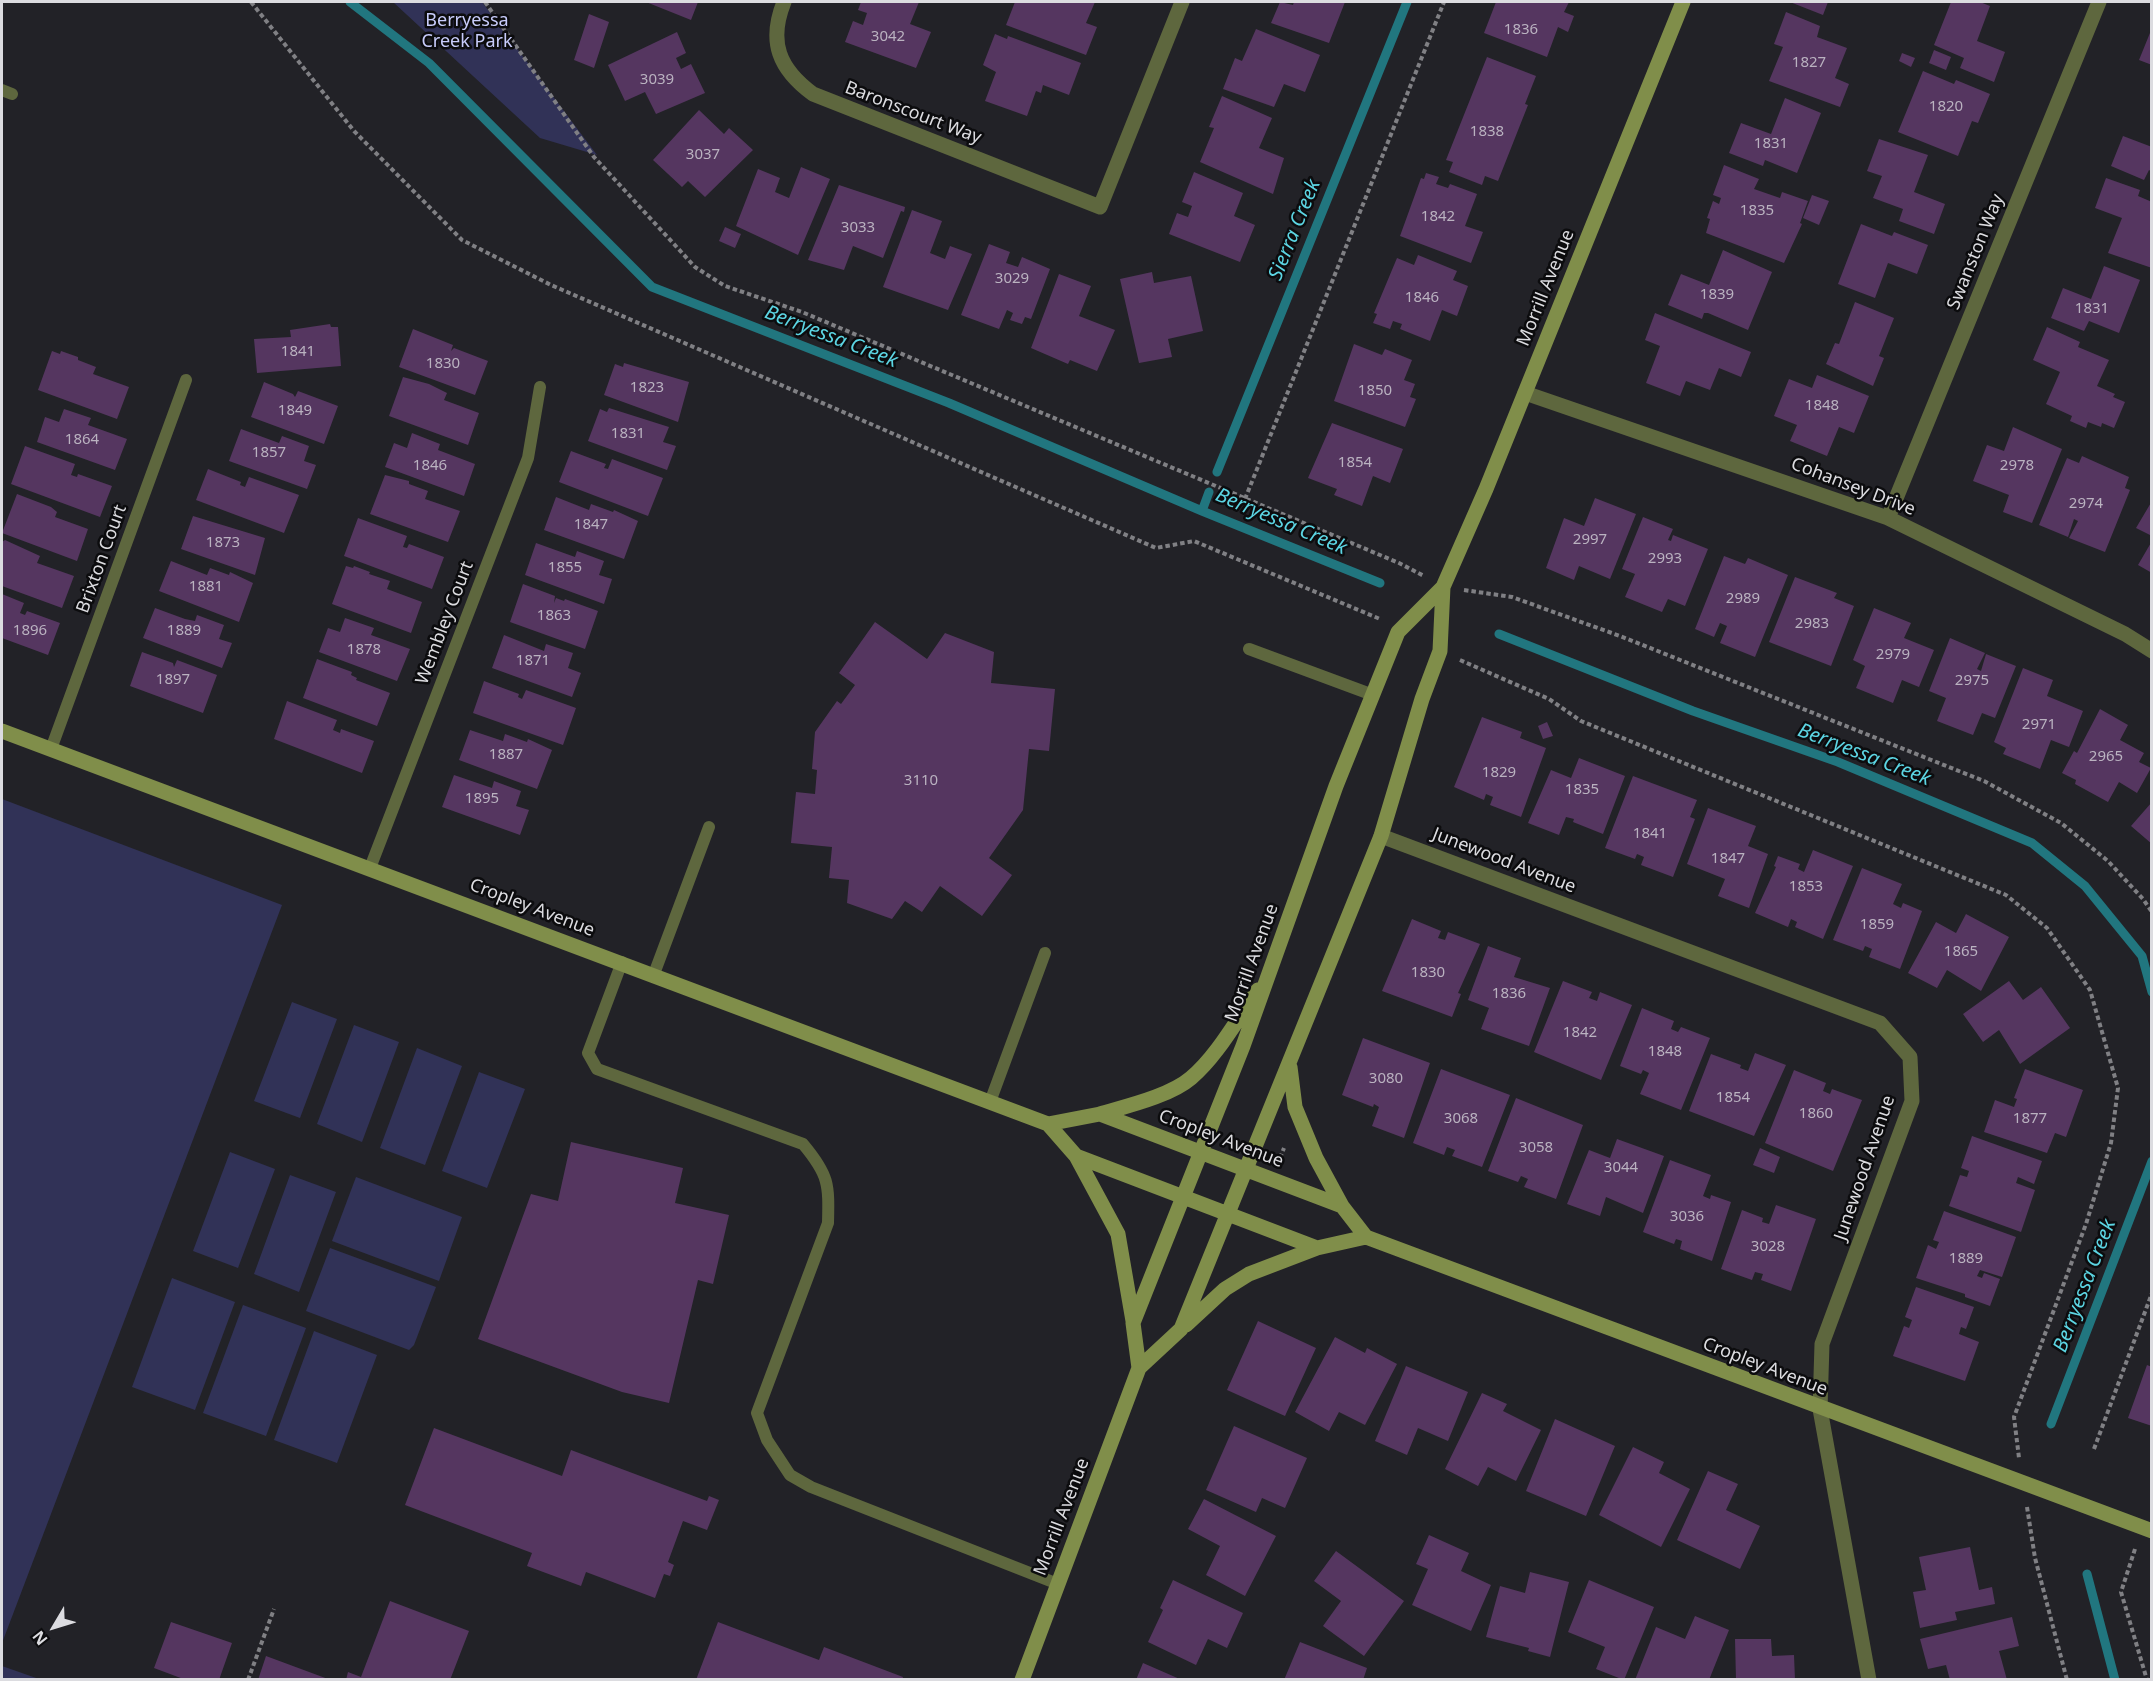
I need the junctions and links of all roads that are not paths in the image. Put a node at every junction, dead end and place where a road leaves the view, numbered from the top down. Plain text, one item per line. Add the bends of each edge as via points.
1 (784, 2) edge
2 (1182, 2) edge
3 (1683, 2) edge
4 (2099, 2) edge
5 (186, 380) dead end
6 (540, 387) dead end
7 (1525, 393) junction
8 (1888, 518) junction
9 (1443, 587) junction
10 (1249, 649) dead end
11 (2151, 651) edge
12 (1373, 695) junction
13 (2, 731) edge
14 (51, 749) junction
15 (709, 827) dead end
16 (1381, 836) junction
17 (370, 868) junction
18 (1045, 953) dead end
19 (622, 962) junction
20 (1270, 972) junction
21 (654, 974) junction
22 (1290, 1064) junction
23 (990, 1102) junction
24 (1100, 1114) junction
25 (1048, 1124) junction
26 (1201, 1153) junction
27 (1076, 1156) junction
28 (1246, 1170) junction
29 (1183, 1197) junction
30 (1342, 1206) junction
31 (1228, 1215) junction
32 (1366, 1237) junction
33 (1317, 1248) junction
34 (1133, 1323) junction
35 (1181, 1329) junction
36 (1139, 1368) junction
37 (1820, 1409) junction
38 (2147, 1530) edge
39 (1058, 1584) junction
40 (1022, 1680) edge
41 (1869, 1680) edge

1 - 2 street, Baronscourt Way via 777,19 782,63 795,81 813,94 1100,207
3 - 7 street, Morrill Avenue
4 - 8 street, Swanston Way
5 - 14 lane, Brixton Court
6 - 17 lane, Wembley Court via 528,458
7 - 8 street, Cohansey Drive
7 - 9 street, Morrill Avenue
8 - 11 street, Cohansey Drive via 2126,634
9 - 12 street, Morrill Avenue via 1398,632
9 - 16 street, Morrill Avenue via 1440,651
10 - 12 lane
12 - 20 street, Morrill Avenue
13 - 14 street, Cropley Avenue
14 - 17 street, Cropley Avenue
15 - 21 lane
16 - 22 street, Morrill Avenue
16 - 37 street, Junewood Avenue via 1880,1023 1910,1057 1912,1101 1822,1344
17 - 19 street, Cropley Avenue
18 - 23 lane
19 - 21 street, Cropley Avenue
19 - 39 lane via 588,1053 597,1069 803,1144 823,1168 829,1192 828,1224 757,1413 767,1440 790,1475 811,1487
20 - 24 street via 1208,1061 1189,1080 1136,1104
20 - 26 street, Morrill Avenue
21 - 23 street, Cropley Avenue
22 - 28 street, Morrill Avenue
22 - 30 street via 1295,1107
23 - 25 street, Cropley Avenue
24 - 25 street
24 - 26 street, Cropley Avenue
25 - 27 street, Cropley Avenue
26 - 28 street, Cropley Avenue
26 - 29 street, Morrill Avenue
27 - 29 street, Cropley Avenue
27 - 34 street via 1118,1234
28 - 30 street, Cropley Avenue
28 - 31 street, Morrill Avenue
29 - 31 street, Cropley Avenue
29 - 34 street, Morrill Avenue
30 - 32 street
31 - 33 street, Cropley Avenue
31 - 35 street, Morrill Avenue
32 - 33 street
32 - 37 street, Cropley Avenue
33 - 35 street via 1249,1274 1225,1289
34 - 36 street, Morrill Avenue
35 - 36 street, Morrill Avenue
36 - 39 street, Morrill Avenue
37 - 38 street, Cropley Avenue
37 - 41 street, Junewood Avenue
39 - 40 street, Morrill Avenue

